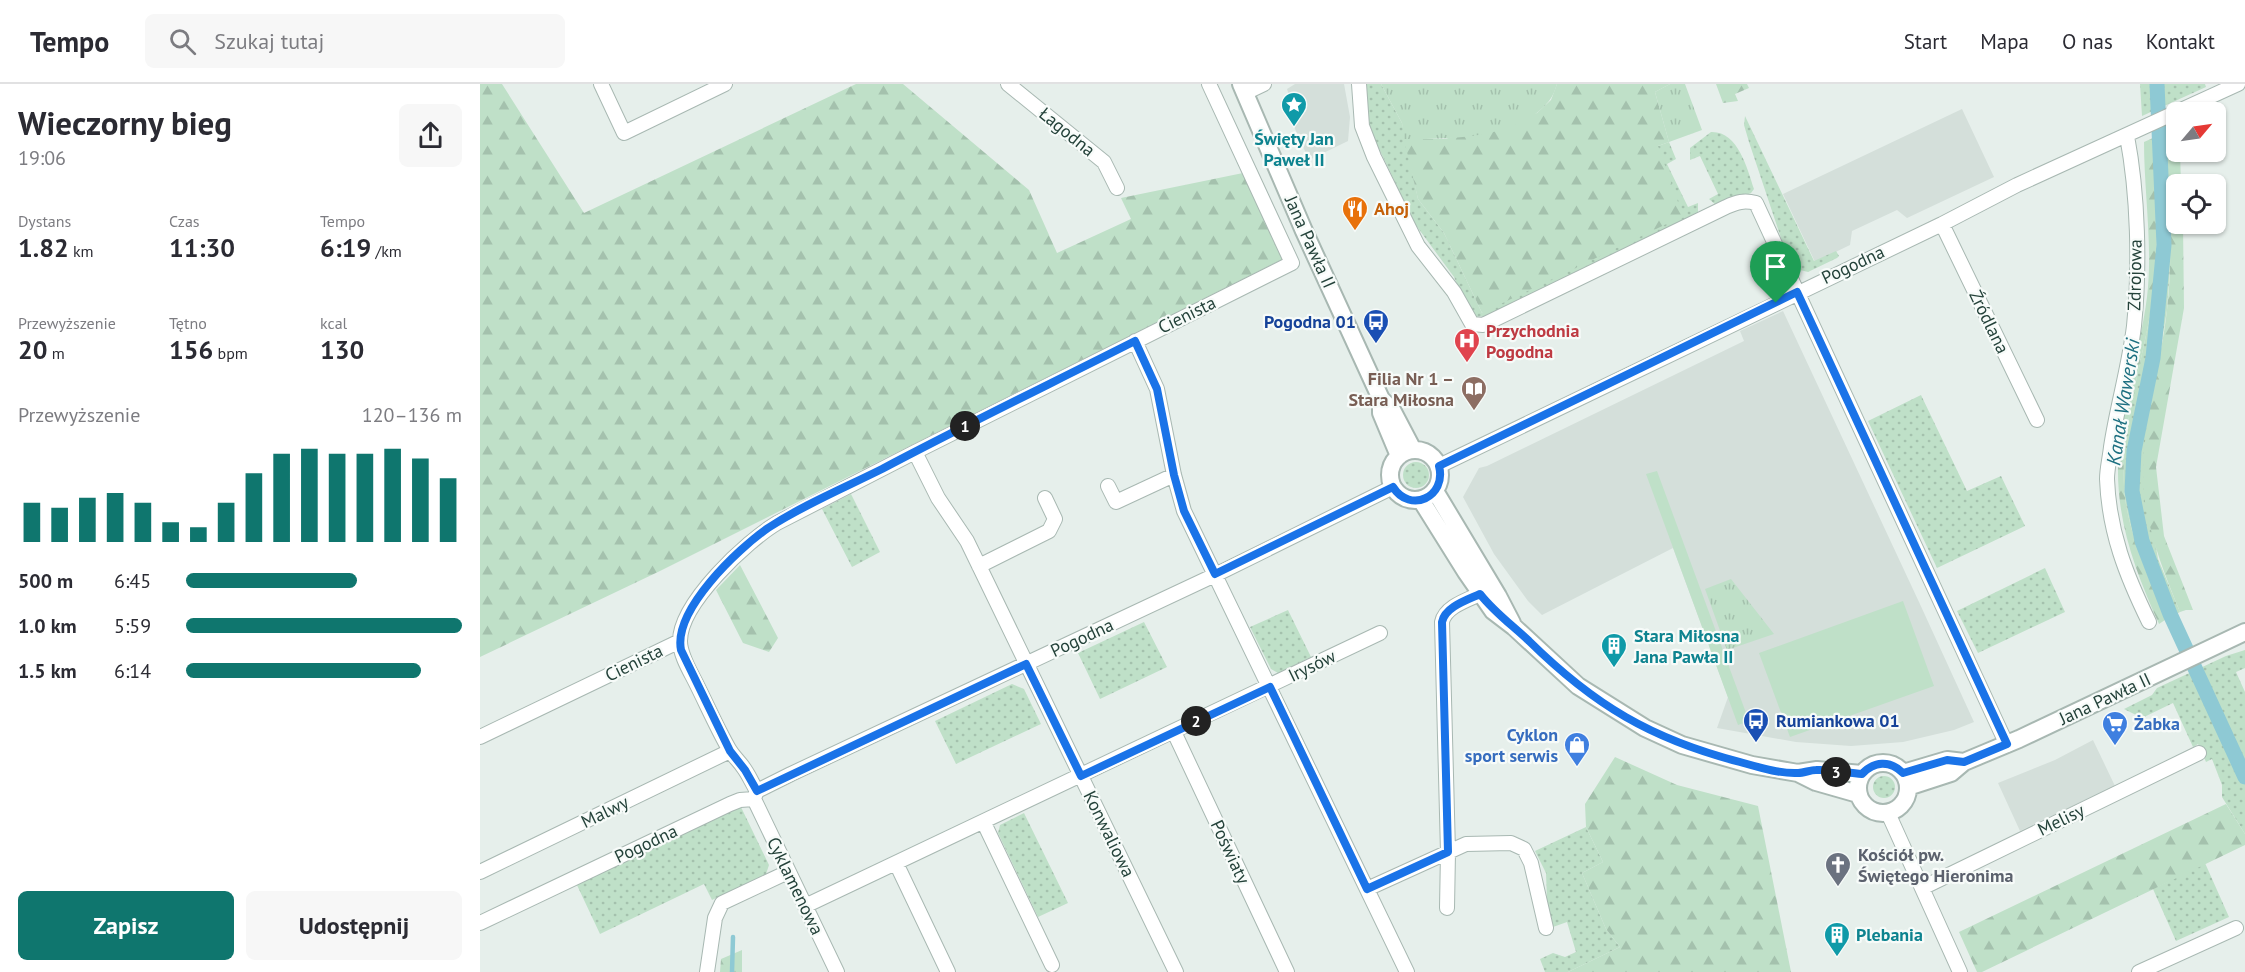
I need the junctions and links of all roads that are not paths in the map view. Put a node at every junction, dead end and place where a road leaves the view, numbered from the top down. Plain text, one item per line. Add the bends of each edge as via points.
1 (601, 84) edge
2 (725, 84) edge
3 (1008, 84) edge
4 (1209, 84) edge
5 (1264, 84) edge
6 (1359, 84) edge
7 (2238, 84) edge
8 (1243, 88) edge
9 (2127, 136) junction
10 (1117, 188) dead end
11 (1942, 224) junction
12 (1797, 292) junction
13 (1135, 341) junction
14 (2037, 420) dead end
15 (915, 452) junction
16 (1406, 453) junction
17 (1439, 466) junction
18 (1174, 475) junction
19 (1108, 486) dead end
20 (1393, 487) junction
21 (1428, 496) junction
22 (1045, 498) dead end
23 (979, 566) junction
24 (1215, 574) junction
25 (1480, 594) junction
26 (2150, 622) dead end
27 (1514, 627) junction
28 (2245, 632) edge
29 (1380, 633) dead end
30 (680, 641) junction
31 (1026, 664) junction
32 (1270, 687) junction
33 (1174, 732) junction
34 (480, 737) edge
35 (2007, 744) junction
36 (730, 751) junction
37 (2199, 753) dead end
38 (1798, 773) junction
39 (1862, 774) junction
40 (1081, 776) junction
41 (1906, 780) junction
42 (1858, 794) junction
43 (756, 795) junction
44 (1888, 813) junction
45 (984, 823) junction
46 (1448, 852) junction
47 (896, 863) junction
48 (480, 872) edge
49 (788, 872) junction
50 (1922, 888) junction
51 (1367, 889) junction
52 (805, 906) junction
53 (1447, 908) dead end
54 (480, 923) edge
55 (1546, 928) dead end
56 (2236, 928) dead end
57 (1052, 965) dead end
58 (706, 972) edge
59 (837, 972) edge
60 (948, 972) edge
61 (1176, 972) edge
62 (1287, 972) edge
63 (1407, 972) edge
64 (1960, 972) edge
65 (2139, 972) edge

1 - 2 street via 624,133
3 - 10 street, Łagodna via 1104,162
4 - 13 street, Cienista via 1292,263
5 - 8 street
6 - 12 street via 1362,126 1374,157 1418,246 1454,292 1472,324 1483,325 1748,201 1756,204
7 - 9 street, Pogodna
8 - 16 street, Jana Pawła II via 1381,399 1381,413
9 - 11 street, Pogodna via 2017,185
9 - 26 street, Zdrojowa via 2137,255 2134,327 2107,477 2114,533 2129,579
11 - 12 street, Pogodna
11 - 14 street, Źródlana
12 - 17 street, Pogodna
12 - 35 street
13 - 15 street, Cienista
13 - 18 street via 1157,389
15 - 23 street, Konwaliowa
15 - 30 street, Cienista via 757,537 704,591 688,616
16 - 17 street via 1428,454
16 - 20 street via 1391,467
17 - 21 street via 1440,479
18 - 19 street via 1116,502
18 - 24 street via 1184,511
20 - 21 street via 1408,500
20 - 24 street, Pogodna
21 - 25 street
21 - 27 street via 1498,596
22 - 23 street via 1055,519 1049,531
23 - 31 street, Konwaliowa
24 - 31 street, Pogodna
24 - 32 street
25 - 27 street via 1493,611
25 - 46 street via 1449,610 1442,622
27 - 38 street via 1578,686 1644,728 1717,756
28 - 35 street, Jana Pawła II
29 - 32 street, Irysów
30 - 34 street, Cienista
30 - 36 street, Cyklamenowa via 686,662
31 - 40 street, Konwaliowa
31 - 43 street, Pogodna
32 - 33 street, Irysów
32 - 51 street
33 - 40 street, Irysów
33 - 62 street, Poświaty
35 - 41 street, Jana Pawła II via 1964,762 1947,760
36 - 43 street, Cyklamenowa via 745,770
36 - 48 street, Malwy
37 - 50 street, Melisy
38 - 39 street via 1817,770
38 - 42 street via 1816,783
39 - 41 street via 1882,763 1898,767
39 - 42 street
40 - 45 street, Irysów
40 - 61 street, Konwaliowa
41 - 44 street via 1903,804
42 - 44 street via 1873,811
43 - 49 street, Cyklamenowa
43 - 54 street, Pogodna
44 - 50 street
45 - 47 street, Irysów
45 - 57 street
46 - 51 street
46 - 53 street
46 - 55 street via 1466,844 1511,843 1524,849 1536,879
47 - 52 street, Irysów
47 - 60 street
49 - 52 street, Cyklamenowa
49 - 58 street via 722,903 715,918
50 - 64 street
51 - 63 street
52 - 59 street, Cyklamenowa
56 - 65 street

